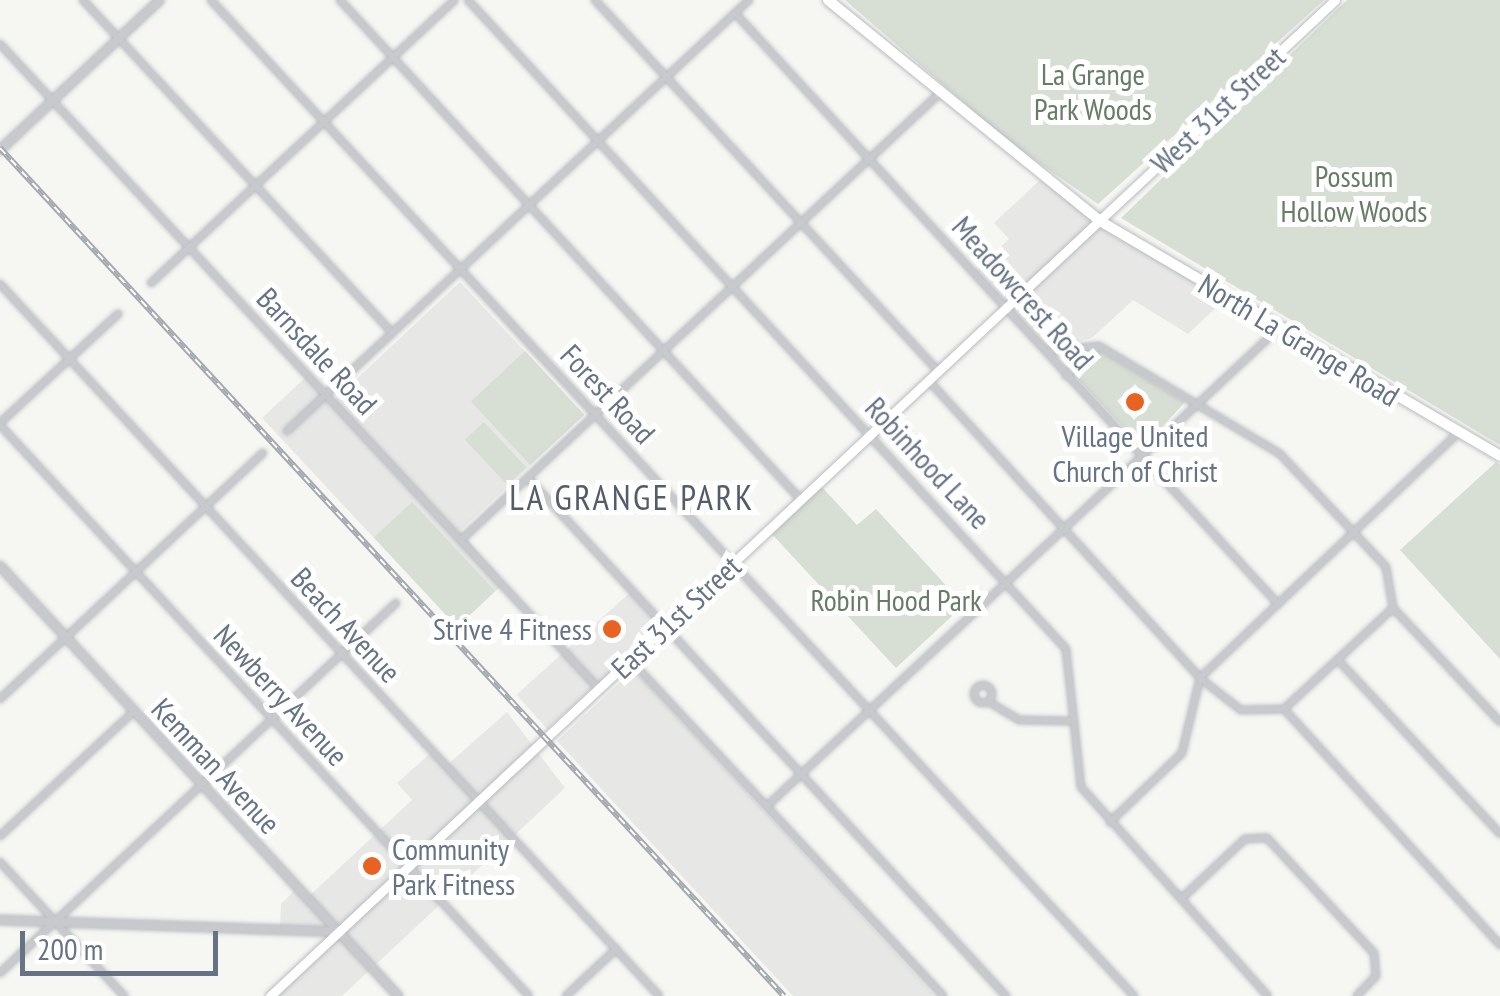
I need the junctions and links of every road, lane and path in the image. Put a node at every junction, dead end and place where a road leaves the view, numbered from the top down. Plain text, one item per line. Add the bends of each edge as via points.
1 (84, 0) edge
2 (160, 0) edge
3 (211, 0) edge
4 (340, 0) edge
5 (455, 0) edge
6 (468, 0) edge
7 (595, 0) edge
8 (749, 0) edge
9 (828, 0) edge
10 (1336, 0) edge
11 (735, 13) junction
12 (119, 39) junction
13 (0, 44) edge
14 (393, 58) junction
15 (666, 77) junction
16 (940, 94) junction
17 (52, 100) junction
18 (324, 122) junction
19 (598, 141) junction
20 (0, 150) edge
21 (870, 159) junction
22 (256, 186) junction
23 (530, 205) junction
24 (1100, 221) junction
25 (802, 223) junction
26 (190, 247) junction
27 (460, 269) junction
28 (151, 283) dead end
29 (0, 284) edge
30 (734, 288) junction
31 (1009, 306) junction
32 (118, 314) dead end
33 (1279, 328) junction
34 (392, 333) junction
35 (1099, 346) junction
36 (664, 351) junction
37 (1050, 351) junction
38 (69, 359) junction
39 (939, 372) junction
40 (1066, 376) junction
41 (929, 381) junction
42 (326, 394) junction
43 (1199, 404) junction
44 (596, 415) junction
45 (0, 424) edge
46 (287, 431) dead end
47 (1458, 433) junction
48 (871, 435) junction
49 (263, 453) dead end
50 (1500, 456) edge
51 (1142, 457) junction
52 (528, 478) junction
53 (801, 500) junction
54 (206, 506) junction
55 (1065, 529) junction
56 (1354, 533) junction
57 (462, 539) junction
58 (733, 563) junction
59 (0, 566) edge
60 (136, 572) junction
61 (1007, 583) junction
62 (396, 603) dead end
63 (1278, 604) junction
64 (1393, 608) junction
65 (666, 627) junction
66 (66, 637) junction
67 (342, 654) junction
68 (630, 660) junction
69 (1338, 660) junction
70 (1200, 678) junction
71 (599, 689) junction
72 (0, 699) edge
73 (989, 702) dead end
74 (870, 710) junction
75 (1284, 710) junction
76 (134, 711) junction
77 (272, 718) junction
78 (1070, 721) junction
79 (1500, 722) edge
80 (802, 774) junction
81 (202, 784) junction
82 (479, 802) junction
83 (768, 806) junction
84 (1110, 822) junction
85 (1500, 834) edge
86 (0, 836) edge
87 (0, 862) edge
88 (409, 866) junction
89 (1181, 899) junction
90 (0, 920) edge
91 (54, 922) junction
92 (338, 932) junction
93 (1500, 945) edge
94 (616, 949) junction
95 (0, 973) edge
96 (124, 996) edge
97 (270, 996) edge
98 (398, 996) edge
99 (529, 996) edge
100 (566, 996) edge
101 (659, 996) edge
102 (943, 996) edge
103 (1006, 996) edge
104 (1134, 996) edge
105 (1268, 996) edge
106 (1357, 996) edge

1 - 12 street
2 - 12 street
3 - 18 street, Forest Road
4 - 14 street
5 - 14 street
6 - 19 street, Robinhood Lane
7 - 15 street
8 - 11 street
9 - 16 main road
10 - 24 main road, West 31st Street
11 - 15 street
11 - 21 street, Meadowcrest Road
12 - 17 street
12 - 22 street
13 - 17 street, Barnsdale Road
14 - 18 street
14 - 23 street
15 - 19 street
15 - 25 street
16 - 21 street
16 - 24 main road, North La Grange Road
17 - 20 street
17 - 26 street, Barnsdale Road
18 - 22 street
18 - 27 street, Forest Road
19 - 23 street
19 - 30 street, Robinhood Lane
21 - 25 street
21 - 31 street, Meadowcrest Road
22 - 26 street
22 - 34 street
23 - 27 street
23 - 36 street
24 - 31 main road, East 31st Street
24 - 33 main road, North La Grange Road
25 - 30 street
25 - 39 street
26 - 28 street
26 - 42 street, Barnsdale Road
27 - 34 street
27 - 44 street, Forest Road
29 - 38 street, Beach Avenue
30 - 36 street
30 - 48 street, Robinhood Lane
31 - 37 street, Meadowcrest Road
31 - 39 main road, East 31st Street
32 - 38 street
33 - 43 street
33 - 47 main road, North La Grange Road
34 - 42 street
35 - 37 street
35 - 40 street
35 - 43 street
36 - 44 street
36 - 53 street
37 - 40 street, Meadowcrest Road
38 - 45 street
38 - 54 street, Beach Avenue
39 - 41 main road, East 31st Street
40 - 51 street, Meadowcrest Road
41 - 48 main road, East 31st Street
41 - 55 street
42 - 46 street
42 - 57 street, Barnsdale Road
43 - 51 street
43 - 56 street via 1280,454
44 - 52 street
44 - 58 street, Forest Road
45 - 60 street, Newberry Avenue
47 - 50 main road, North La Grange Road
47 - 56 street
48 - 53 main road, East 31st Street
48 - 61 street, Robinhood Lane
49 - 54 street
51 - 55 street
51 - 63 street, Meadowcrest Road
52 - 57 street
52 - 65 street
53 - 58 main road, East 31st Street
54 - 60 street
54 - 67 street, Beach Avenue
55 - 61 street
55 - 70 street
56 - 63 street
56 - 64 street via 1386,568
57 - 71 street, Barnsdale Road
58 - 65 main road, East 31st Street
58 - 74 street, Forest Road
59 - 66 street, Kemman Avenue
60 - 66 street
60 - 77 street, Newberry Avenue
61 - 74 street
61 - 78 street, Robinhood Lane via 1070,654
62 - 67 street
63 - 70 street
64 - 69 street
64 - 79 street
65 - 68 main road, East 31st Street
65 - 80 street
66 - 72 street
66 - 76 street, Kemman Avenue
67 - 77 street
67 - 82 street, Beach Avenue
68 - 71 main road, East 31st Street
68 - 83 street
69 - 75 street
69 - 85 street
70 - 75 street via 1241,710
70 - 84 street via 1182,753
71 - 82 main road, East 31st Street
73 - 78 street via 1019,720
74 - 80 street
74 - 104 street, Forest Road
75 - 93 street
76 - 81 street, Kemman Avenue
76 - 86 street
77 - 81 street
77 - 88 street, Newberry Avenue
78 - 84 street, Robinhood Lane via 1074,773
80 - 83 street
80 - 103 street
81 - 91 street
81 - 92 street, Kemman Avenue
82 - 88 main road, East 31st Street
82 - 94 street, Beach Avenue
83 - 102 street
84 - 89 street, Robinhood Lane
87 - 91 street
88 - 92 main road, East 31st Street
88 - 99 street, Newberry Avenue
89 - 105 street, Robinhood Lane
89 - 106 street via 1246,839 1267,838 1378,959
90 - 91 street
91 - 92 street
91 - 95 street
91 - 96 street
92 - 97 main road, East 31st Street
92 - 98 street, Kemman Avenue
94 - 100 street
94 - 101 street, Beach Avenue

